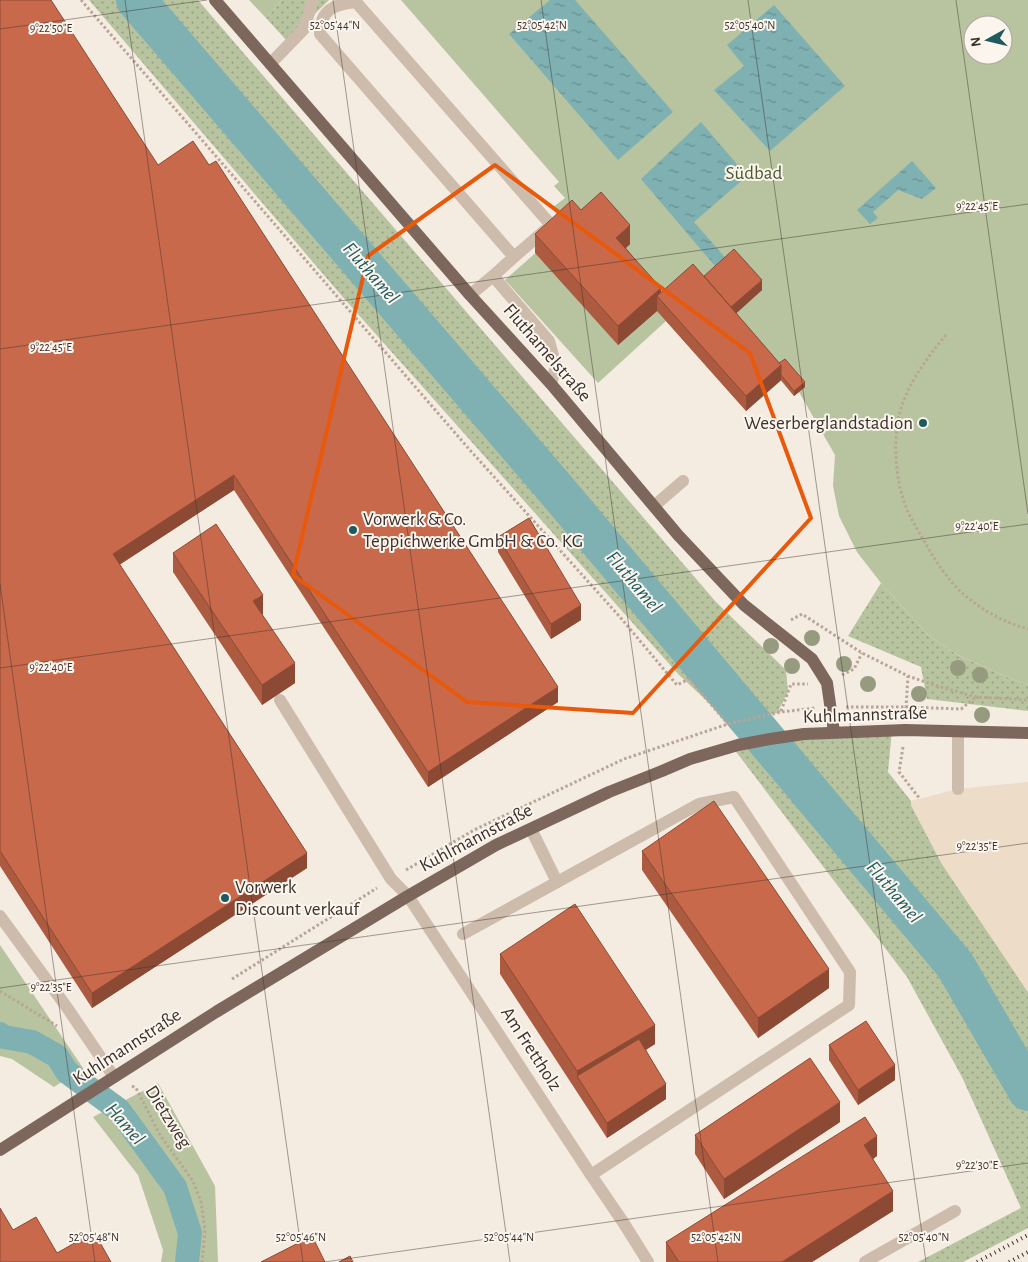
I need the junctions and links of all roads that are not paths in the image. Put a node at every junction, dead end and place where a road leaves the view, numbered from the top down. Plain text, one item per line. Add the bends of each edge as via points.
1 (215, 0) edge
2 (313, 0) edge
3 (328, 10) junction
4 (304, 29) junction
5 (270, 64) junction
6 (514, 256) junction
7 (494, 276) junction
8 (470, 295) junction
9 (550, 384) junction
10 (683, 481) dead end
11 (654, 506) junction
12 (280, 700) dead end
13 (834, 732) junction
14 (958, 732) junction
15 (1028, 733) edge
16 (958, 789) dead end
17 (531, 829) junction
18 (557, 882) junction
19 (408, 896) junction
20 (0, 916) edge
21 (463, 934) dead end
22 (109, 1081) junction
23 (0, 1150) edge
24 (591, 1175) junction
25 (955, 1211) dead end
26 (648, 1262) edge
27 (865, 1262) edge

1 - 5 main road, Fluthamelstraße
2 - 4 street
3 - 4 street
3 - 6 street via 320,24 320,34
3 - 6 street via 356,2 551,225
4 - 5 street
5 - 8 main road, Fluthamelstraße
6 - 7 street
7 - 8 street
7 - 9 street via 549,341 556,366
8 - 9 main road, Fluthamelstraße
9 - 11 main road, Fluthamelstraße
10 - 11 street
11 - 13 main road, Fluthamelstraße via 744,605 812,659 827,684
12 - 19 street, Am Frettholz via 391,879
13 - 14 main road, Kuhlmannstraße
13 - 17 main road, Kuhlmannstraße via 770,739 705,754 609,792
14 - 15 main road, Kuhlmannstraße
14 - 16 street
17 - 18 street
17 - 19 main road, Kuhlmannstraße via 496,845
18 - 21 street
18 - 24 street via 699,804 734,797 850,972 849,1005
19 - 22 main road, Kuhlmannstraße
19 - 24 street, Am Frettholz
20 - 22 street via 105,1062
22 - 23 main road, Kuhlmannstraße
24 - 26 street, Am Frettholz
25 - 27 street

